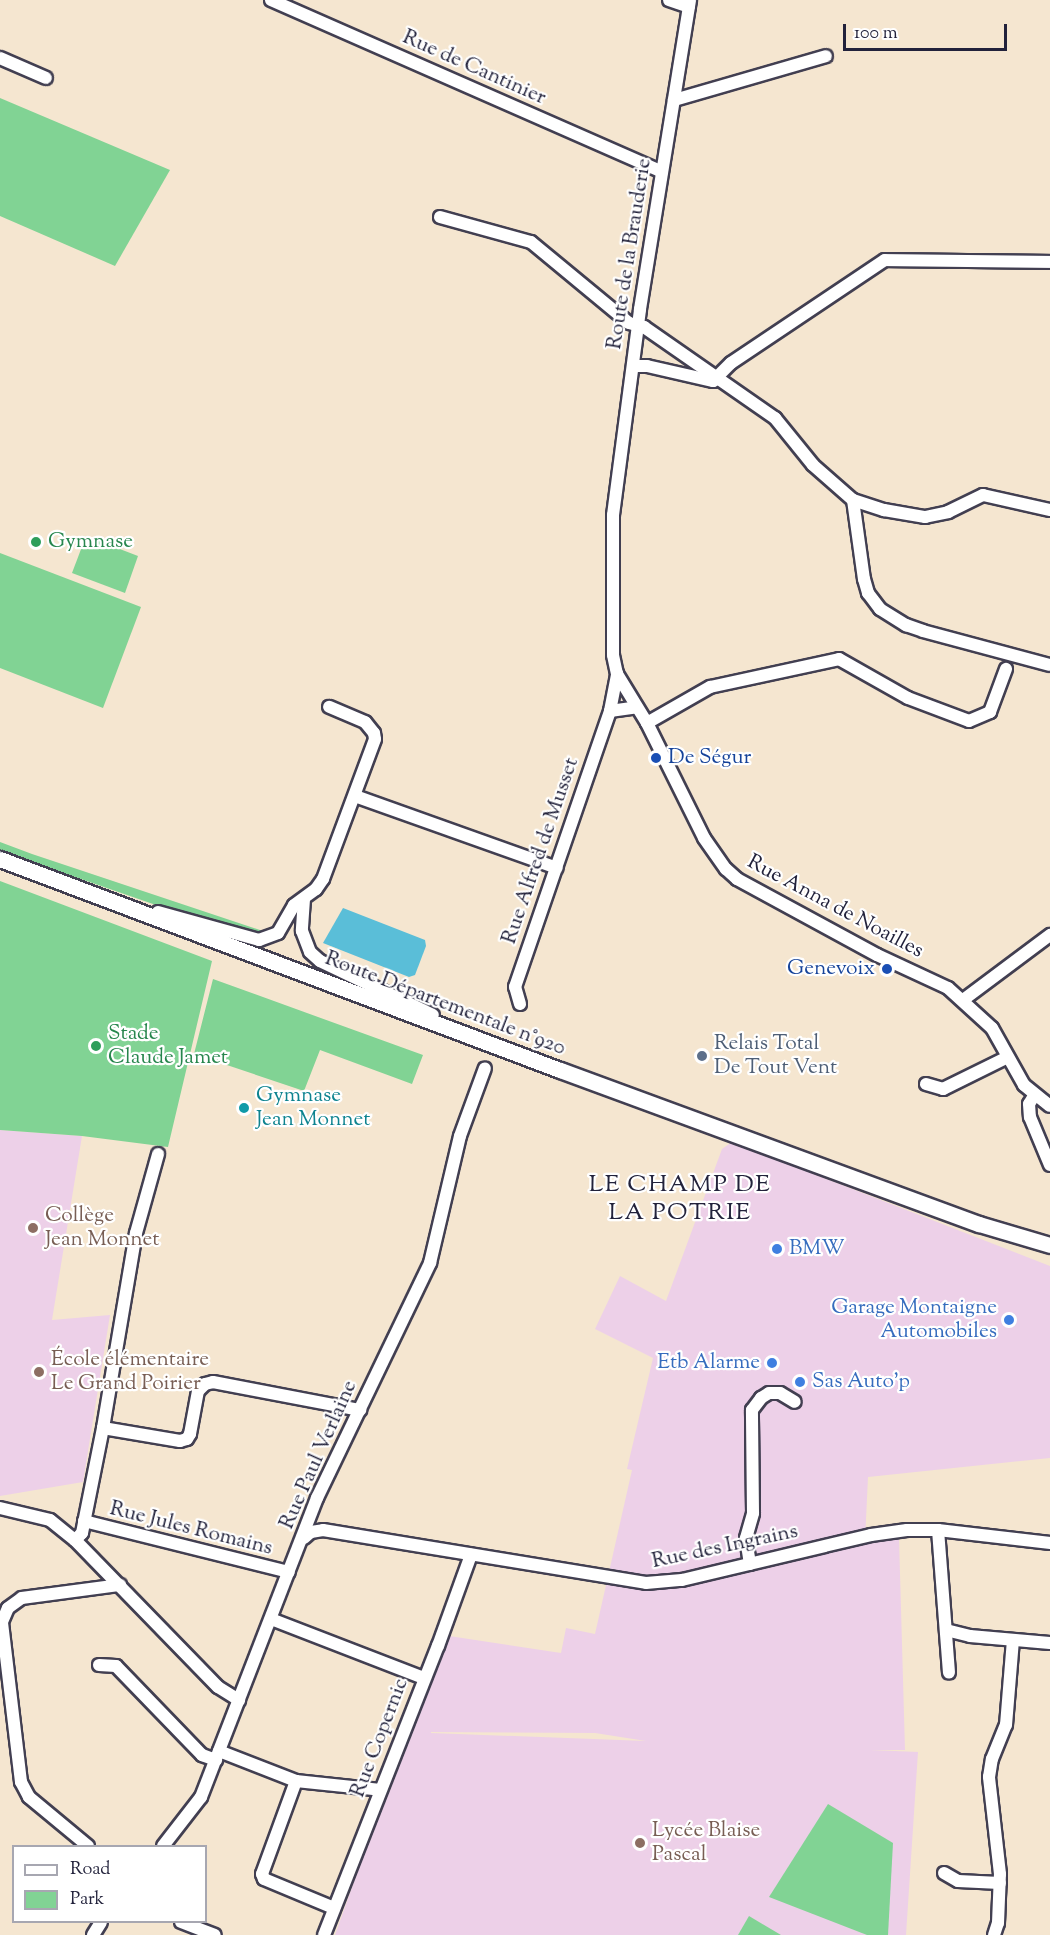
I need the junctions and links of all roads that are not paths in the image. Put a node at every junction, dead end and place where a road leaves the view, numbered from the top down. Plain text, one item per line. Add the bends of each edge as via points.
1 (271, 0) edge
2 (669, 0) edge
3 (689, 3) edge
4 (826, 56) dead end
5 (0, 58) edge
6 (46, 78) dead end
7 (674, 100) junction
8 (662, 172) junction
9 (440, 217) dead end
10 (1050, 262) edge
11 (638, 326) junction
12 (672, 346) junction
13 (633, 366) junction
14 (665, 370) junction
15 (717, 376) junction
16 (853, 500) junction
17 (1050, 510) edge
18 (613, 515) joint
19 (1050, 664) edge
20 (1006, 669) dead end
21 (617, 674) junction
22 (329, 707) dead end
23 (637, 707) junction
24 (610, 711) junction
25 (647, 723) junction
26 (355, 796) junction
27 (0, 859) edge
28 (557, 868) junction
29 (90, 892) junction
30 (304, 899) junction
31 (1050, 935) edge
32 (963, 1000) junction
33 (520, 1004) dead end
34 (465, 1034) junction
35 (1008, 1057) junction
36 (485, 1068) dead end
37 (926, 1084) dead end
38 (1034, 1096) junction
39 (1050, 1106) edge
40 (158, 1154) dead end
41 (1050, 1165) edge
42 (979, 1224) junction
43 (1050, 1245) edge
44 (1050, 1255) edge
45 (795, 1402) dead end
46 (360, 1410) junction
47 (104, 1428) junction
48 (0, 1508) edge
49 (84, 1521) junction
50 (939, 1530) junction
51 (304, 1538) junction
52 (75, 1540) junction
53 (1050, 1543) edge
54 (471, 1555) junction
55 (750, 1564) junction
56 (289, 1572) junction
57 (120, 1586) junction
58 (271, 1619) junction
59 (946, 1630) junction
60 (1013, 1640) junction
61 (1050, 1643) edge
62 (99, 1665) dead end
63 (949, 1673) dead end
64 (424, 1678) junction
65 (239, 1700) junction
66 (218, 1756) junction
67 (296, 1781) junction
68 (381, 1790) junction
69 (87, 1845) edge
70 (164, 1845) edge
71 (944, 1874) dead end
72 (1000, 1883) junction
73 (334, 1908) junction
74 (184, 1923) edge
75 (215, 1935) edge
76 (324, 1935) edge
77 (994, 1935) edge

1 - 8 street, Rue de Cantinier
2 - 3 street
3 - 7 street, Route de la Brauderie
4 - 7 street
5 - 6 street
7 - 8 street, Route de la Brauderie
8 - 11 street, Route de la Brauderie
9 - 11 street via 531,242 629,323
10 - 15 street via 885,260 730,363
11 - 12 street
11 - 13 street, Route de la Brauderie
12 - 14 street via 676,356
12 - 15 street
13 - 14 street
13 - 18 street, Route de la Brauderie
14 - 15 street via 709,382
15 - 16 street via 775,418 819,471
16 - 17 street via 925,517 948,512 980,495
16 - 19 street via 864,579 868,593 880,609 923,631
18 - 21 street, Rue Alfred de Musset via 613,655
20 - 25 street via 990,712 969,721 908,698 839,659 710,687
21 - 23 street, Rue Anna de Noailles
21 - 24 street, Rue Alfred de Musset
22 - 26 street via 365,722 374,733 373,747
23 - 24 street
23 - 25 street, Rue Anna de Noailles
24 - 28 street, Rue Alfred de Musset
25 - 32 street, Rue Anna de Noailles via 704,838 737,879 877,955 948,988
26 - 28 street
26 - 30 street via 323,879
27 - 29 main road, Route Départementale n°920
28 - 33 street, Rue Alfred de Musset via 515,987
29 - 30 street via 259,940 278,933 294,905
29 - 34 main road, Route Départementale n°920
30 - 34 street via 302,931 310,952 320,961
31 - 32 street
32 - 35 street, Rue Anna de Noailles via 992,1028
34 - 42 main road, Route Départementale n°920
35 - 37 street via 943,1089
35 - 38 street, Rue Anna de Noailles
36 - 46 street, Rue Paul Verlaine via 460,1136 433,1257
38 - 39 street
38 - 41 street via 1029,1104 1030,1117
40 - 47 street via 136,1233
42 - 43 main road
42 - 44 main road
45 - 55 street via 780,1393 770,1393 752,1410 753,1513 746,1538
46 - 47 street via 213,1382 198,1391 187,1439
46 - 51 street, Rue Paul Verlaine via 317,1498
47 - 49 street
48 - 52 street via 50,1520
49 - 52 street via 82,1533
49 - 56 street, Rue Jules Romains
50 - 53 street, Rue des Ingrains
50 - 55 street, Rue des Ingrains via 871,1535
50 - 59 street
51 - 54 street, Rue des Ingrains via 322,1530
51 - 56 street, Rue Paul Verlaine
52 - 57 street
54 - 55 street, Rue des Ingrains via 646,1583 682,1580
54 - 64 street, Rue Copernic
56 - 58 street, Rue Paul Verlaine
57 - 65 street via 218,1687
57 - 69 street via 22,1598 8,1608 2,1622 21,1782 29,1797
58 - 64 street
58 - 65 street, Rue Paul Verlaine
59 - 60 street
59 - 63 street
60 - 61 street
60 - 72 street via 1006,1725 989,1777
62 - 66 street via 116,1666 202,1755
64 - 68 street, Rue Copernic
65 - 66 street, Rue Paul Verlaine
66 - 67 street
66 - 70 street, Rue Paul Verlaine via 201,1797
67 - 68 street
67 - 73 street via 262,1874 264,1879
68 - 73 street, Rue Copernic
71 - 72 street via 958,1881
72 - 77 street
73 - 76 street, Rue Copernic
74 - 75 street

